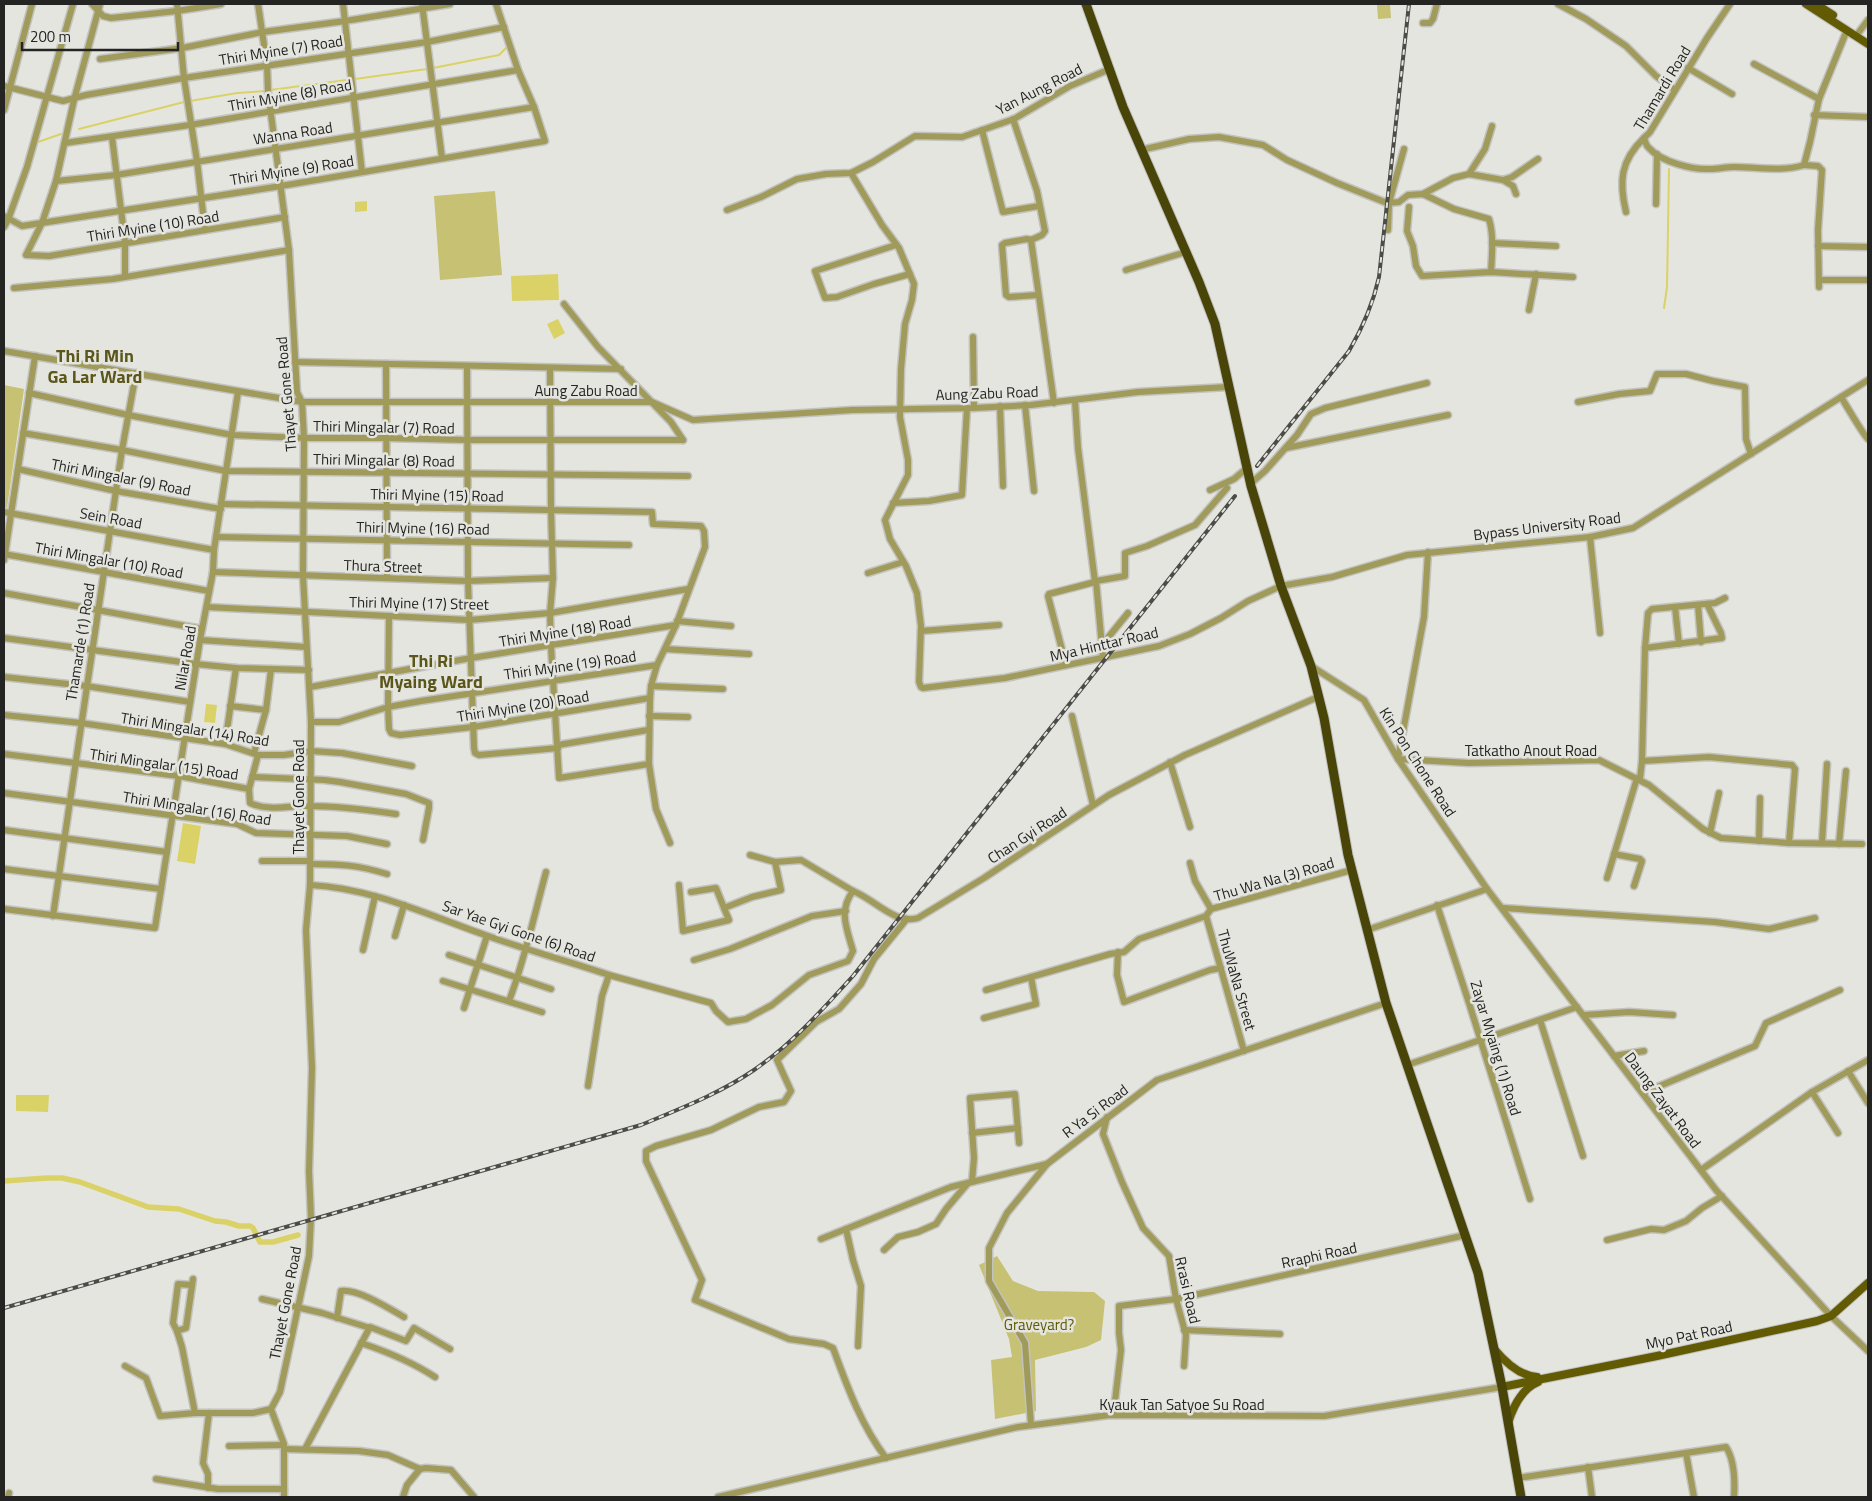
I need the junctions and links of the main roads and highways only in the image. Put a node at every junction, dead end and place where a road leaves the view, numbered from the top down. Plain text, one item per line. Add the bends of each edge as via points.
1 (1086, 4) edge
2 (1806, 4) edge
3 (1816, 4) edge
4 (1868, 38) edge
5 (1868, 44) edge
6 (1868, 1283) edge
7 (1495, 1350) junction
8 (1547, 1378) junction
9 (1502, 1387) junction
10 (1508, 1423) junction
11 (1521, 1497) edge

1 - 7 highway via 1123,107 1210,308 1250,484 1324,718 1352,870 1386,1003 1478,1272
2 - 5 main road
3 - 4 main road
6 - 8 main road, Myo Pat Road via 1831,1316 1817,1321
7 - 8 main road via 1509,1365 1526,1375
7 - 9 highway
8 - 9 main road, Myo Pat Road
8 - 10 main road via 1528,1387 1513,1407
9 - 10 highway
10 - 11 highway

